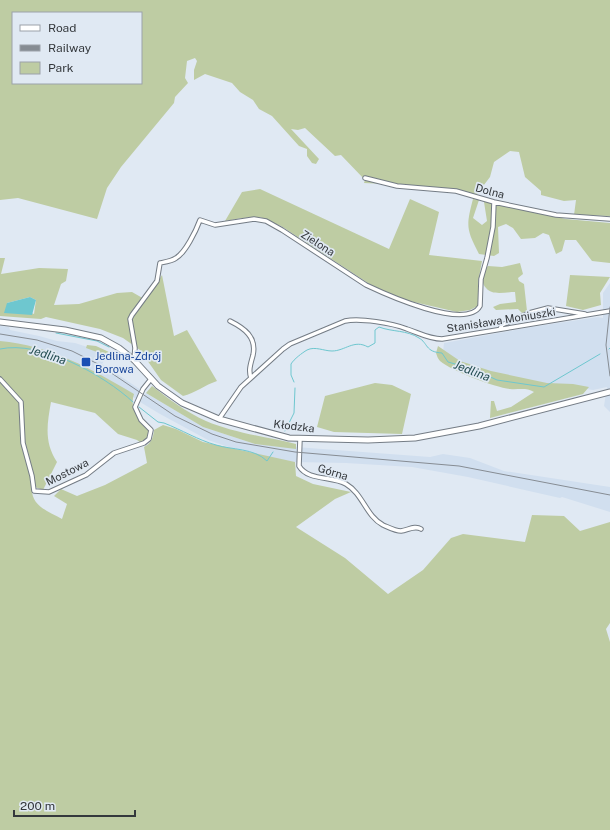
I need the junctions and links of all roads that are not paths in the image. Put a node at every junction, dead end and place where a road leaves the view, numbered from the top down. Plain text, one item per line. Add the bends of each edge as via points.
1 (365, 178) dead end
2 (494, 202) junction
3 (610, 219) edge
4 (610, 311) edge
5 (589, 314) junction
6 (230, 321) dead end
7 (0, 322) edge
8 (500, 329) junction
9 (134, 360) junction
10 (251, 378) junction
11 (0, 379) edge
12 (151, 379) junction
13 (610, 392) edge
14 (219, 419) junction
15 (300, 439) junction
16 (421, 529) dead end

1 - 2 street, Dolna via 397,186 456,191
2 - 3 street, Dolna via 556,215
2 - 9 street, Zielona via 489,258 480,279 480,306 474,312 456,315 400,300 366,285 266,221 254,219 215,225 200,220 195,233 180,254 175,259 160,263 157,281 132,315 130,320 135,348
4 - 5 street, Stanisława Moniuszki
5 - 8 street, Stanisława Moniuszki
5 - 8 street via 548,308 529,313 502,325
6 - 10 street via 243,328 250,336 254,352 249,372
7 - 9 main road, Kłodzka via 64,330 100,338
8 - 10 street, Stanisława Moniuszki via 435,339 393,325 352,319 290,344
9 - 12 main road, Kłodzka
10 - 14 street, Stanisława Moniuszki
11 - 12 street, Mostowa via 21,402 23,443 34,491 49,492 86,475 114,453 144,444 149,439 152,435 149,426 141,420 135,407
12 - 14 main road, Kłodzka via 182,403
13 - 15 main road, Kłodzka via 479,426 415,438
14 - 15 main road, Kłodzka via 274,435
15 - 16 street, Górna via 299,466 306,474 348,485 357,493 371,516 383,525 397,530 418,527

